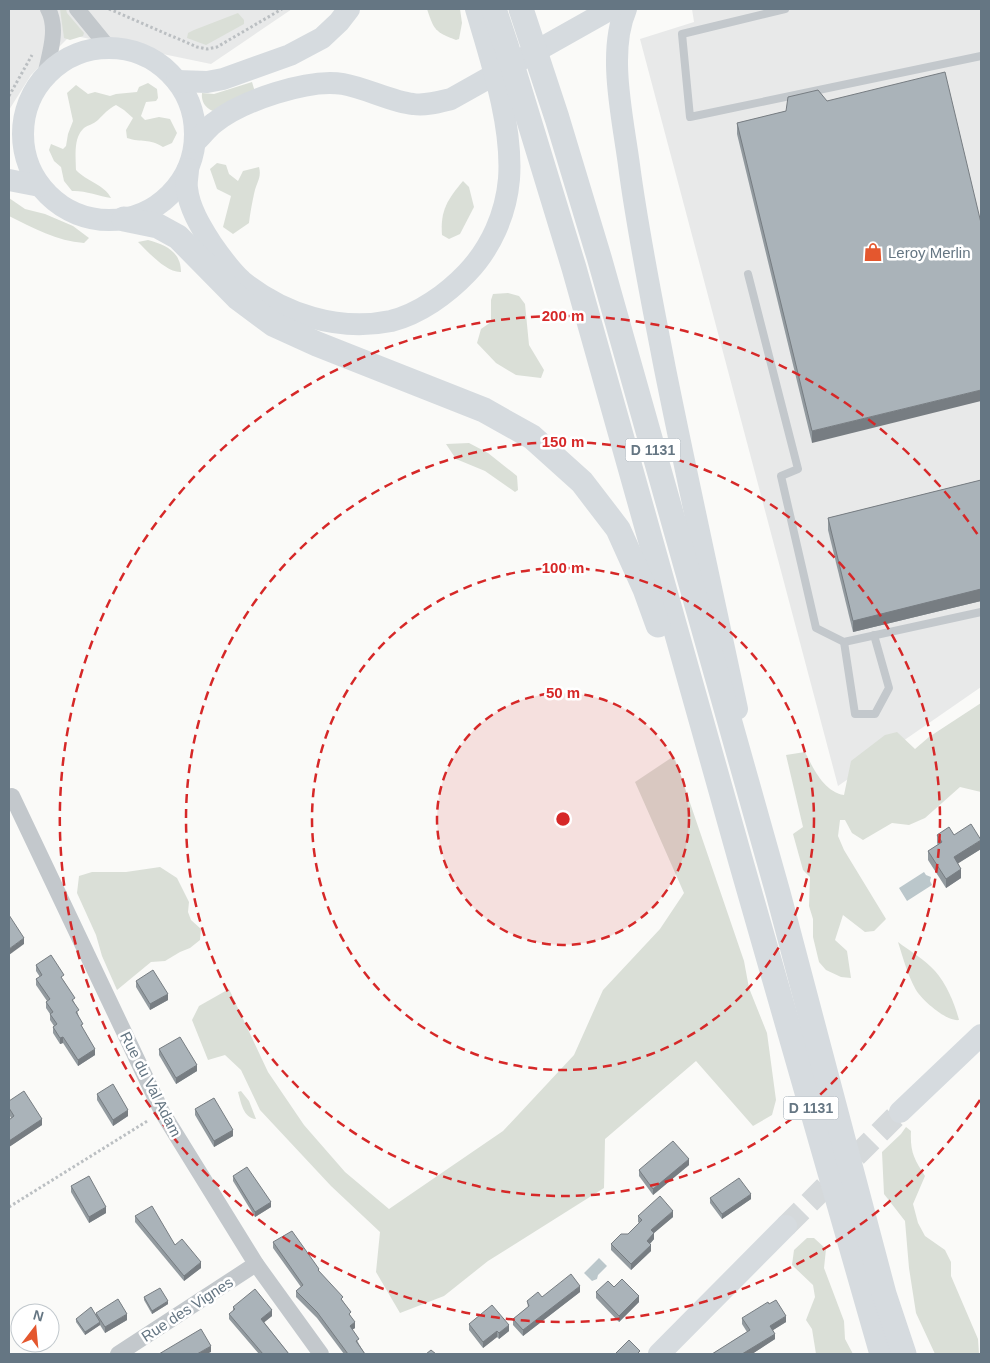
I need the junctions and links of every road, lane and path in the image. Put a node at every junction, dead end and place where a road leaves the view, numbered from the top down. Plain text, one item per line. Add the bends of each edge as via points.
1 (48, 9) edge
2 (77, 9) edge
3 (108, 9) edge
4 (282, 9) edge
5 (348, 9) edge
6 (476, 9) edge
7 (494, 9) edge
8 (521, 9) edge
9 (610, 9) edge
10 (626, 9) edge
11 (785, 9) edge
12 (108, 47) junction
13 (34, 52) dead end
14 (981, 56) edge
15 (45, 76) junction
16 (177, 80) junction
17 (9, 96) edge
18 (16, 126) edge
19 (195, 142) junction
20 (188, 169) junction
21 (9, 180) edge
22 (40, 186) junction
23 (124, 219) junction
24 (748, 274) dead end
25 (981, 612) edge
26 (874, 635) junction
27 (844, 642) junction
28 (10, 797) edge
29 (741, 862) junction
30 (778, 893) junction
31 (981, 1035) edge
32 (162, 1112) junction
33 (900, 1112) tunnel mouth
34 (9, 1207) edge
35 (786, 1226) tunnel mouth
36 (256, 1264) junction
37 (118, 1354) edge
38 (321, 1354) edge
39 (660, 1354) edge
40 (882, 1354) edge
41 (904, 1354) edge

1 - 15 street via 53,38
2 - 12 street
3 - 4 path via 207,49
5 - 16 main road via 322,38 290,55 223,79 207,82
6 - 20 main road via 499,90 509,153 509,180 502,215 476,264 456,284 418,310 391,320 361,324 323,320 270,301 241,280 197,221 187,188
7 - 29 main road, D 1131 via 574,268
8 - 30 main road, D 1131 via 598,257
9 - 19 main road via 451,99 413,104 345,84 318,84 285,91 235,109 213,123
10 - 30 main road via 618,39 618,77 639,236 686,472
11 - 14 lane via 682,34 690,117
12 - 15 main road via 73,55
12 - 16 main road via 154,60
13 - 17 path
15 - 18 main road
16 - 19 main road via 190,103 196,129
18 - 22 main road via 22,134 32,174
19 - 20 main road
20 - 23 main road via 167,198 147,212
21 - 22 main road
22 - 23 main road via 57,203 78,214 100,220
23 - 29 main road via 158,226 178,236 238,298 273,324 484,410 532,437 582,482 618,530 645,589
24 - 27 lane via 798,470 781,476 816,628
25 - 26 lane
26 - 27 lane
26 - 27 lane via 889,688 875,714 855,714
28 - 32 street, Rue du Val Adam
29 - 40 main road, D 1131
30 - 41 main road, D 1131 via 884,1294
31 - 33 main road
32 - 34 path
32 - 36 street, Rue du Val Adam
35 - 39 main road
36 - 37 street, Rue des Vignes
36 - 38 street, Rue du Val Adam

